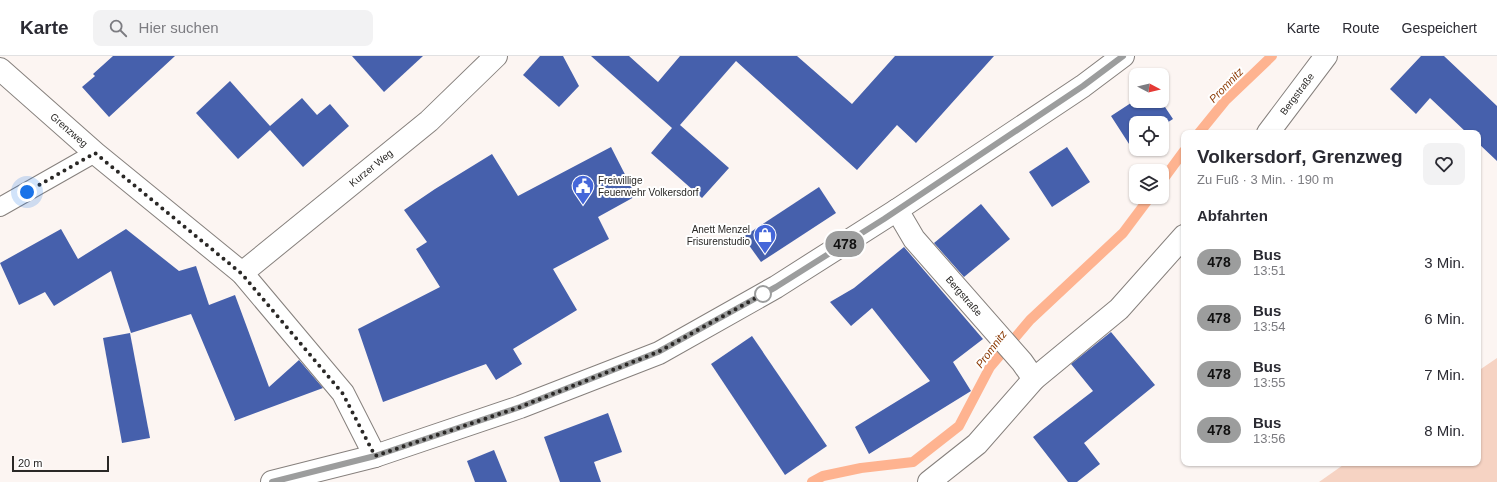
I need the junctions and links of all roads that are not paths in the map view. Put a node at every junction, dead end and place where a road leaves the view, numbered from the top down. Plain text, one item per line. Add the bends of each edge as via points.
1 (496, 56) edge
2 (1123, 56) edge
3 (1326, 56) edge
4 (0, 69) edge
5 (1270, 130) edge
6 (95, 153) junction
7 (0, 207) edge
8 (897, 210) junction
9 (1181, 239) edge
10 (242, 274) junction
11 (1028, 371) junction
12 (375, 456) junction
13 (272, 482) edge
14 (930, 482) edge

1 - 10 street, Kurzer Weg via 429,121
2 - 8 street via 1083,86
3 - 5 street, Bergstraße
4 - 6 street, Grenzweg
6 - 7 lane
6 - 10 street, Grenzweg
8 - 11 street, Bergstraße via 914,239
8 - 12 street via 776,287 658,352 520,407
9 - 11 street via 1119,310
10 - 12 street, Grenzweg via 343,394
11 - 14 street via 977,444
12 - 13 street

